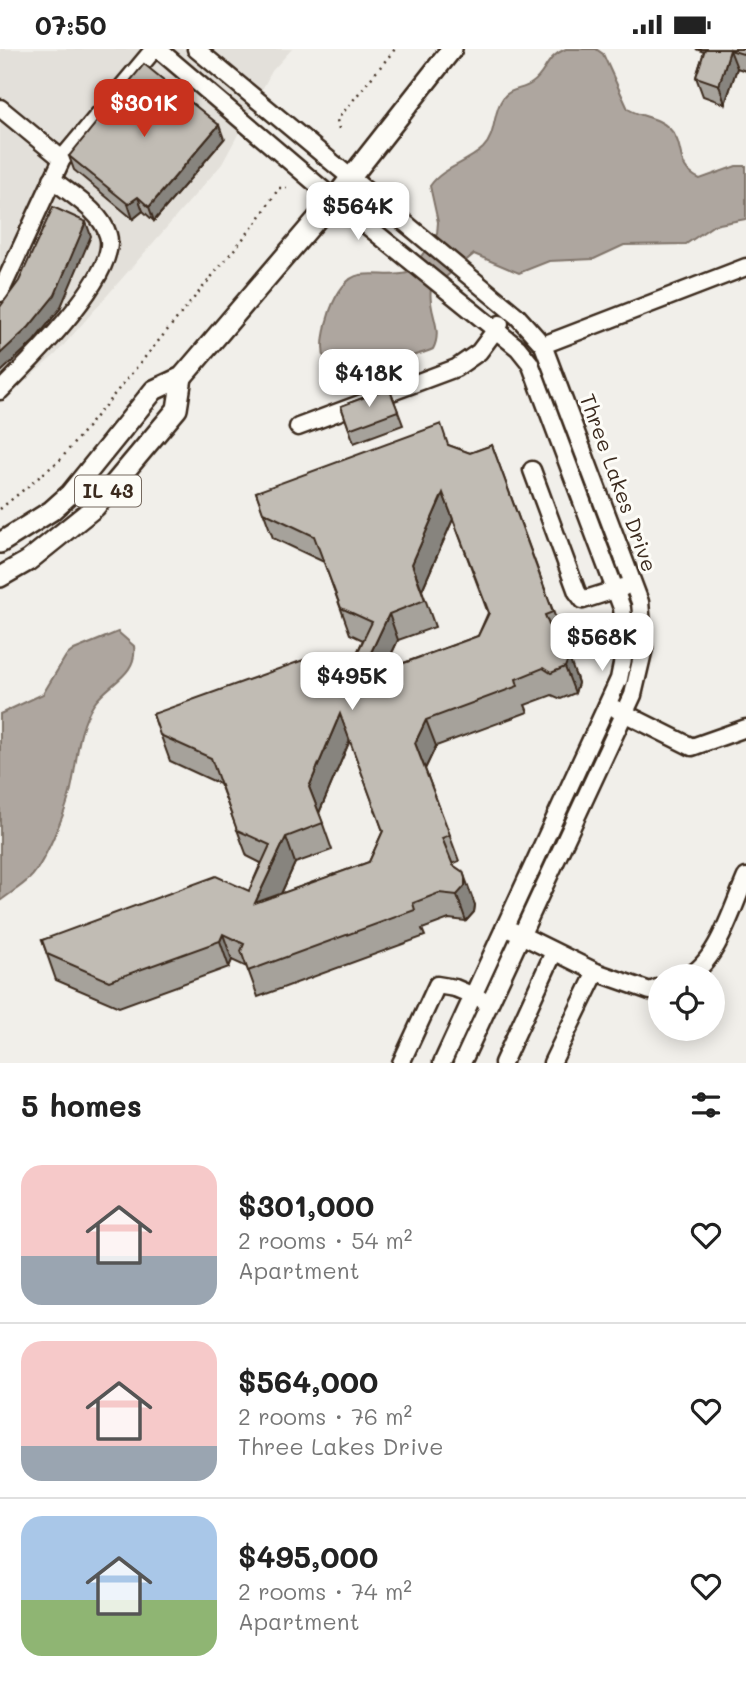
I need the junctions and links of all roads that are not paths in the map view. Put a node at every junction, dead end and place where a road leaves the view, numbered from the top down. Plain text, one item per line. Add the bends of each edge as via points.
1 (156, 49) edge
2 (196, 49) edge
3 (452, 49) edge
4 (0, 108) edge
5 (62, 159) junction
6 (352, 178) junction
7 (52, 179) junction
8 (334, 199) junction
9 (746, 267) edge
10 (0, 293) edge
11 (511, 311) junction
12 (495, 330) junction
13 (543, 345) junction
14 (182, 377) junction
15 (0, 390) edge
16 (298, 427) dead end
17 (531, 470) dead end
18 (0, 543) edge
19 (0, 577) edge
20 (632, 583) junction
21 (615, 590) junction
22 (607, 705) junction
23 (624, 713) junction
24 (746, 729) edge
25 (746, 877) edge
26 (505, 927) junction
27 (521, 936) junction
28 (554, 952) junction
29 (703, 964) edge
30 (596, 972) junction
31 (648, 990) edge
32 (473, 995) junction
33 (490, 1004) junction
34 (401, 1063) edge
35 (442, 1063) edge
36 (462, 1063) edge
37 (503, 1063) edge
38 (552, 1063) edge

1 - 5 street
1 - 8 street, Three Lakes Drive
2 - 6 street, Three Lakes Drive
3 - 6 main road, IL 43
4 - 5 street
5 - 7 street
6 - 8 main road, IL 43
6 - 11 street, Three Lakes Drive
7 - 10 street
7 - 15 street via 101,221 109,236 110,255 78,305
8 - 12 street, Three Lakes Drive
8 - 14 main road, IL 43
9 - 13 street
11 - 12 street
11 - 13 street, Three Lakes Drive
12 - 16 street via 479,352 456,368
12 - 21 street, Three Lakes Drive via 518,348 535,372
13 - 20 street, Three Lakes Drive
14 - 18 main road, IL 43 via 154,390 70,495
14 - 19 main road, IL 43 via 177,409 94,507 28,561
17 - 21 street via 577,592 583,600
20 - 21 street
20 - 23 street, Three Lakes Drive via 643,620 644,647
21 - 22 street, Three Lakes Drive via 626,627 626,659
22 - 23 street
22 - 26 street, Three Lakes Drive
23 - 24 street via 692,747
23 - 27 street, Three Lakes Drive
25 - 29 street
26 - 27 street
26 - 32 street, Three Lakes Drive
27 - 28 street
27 - 33 street, Three Lakes Drive
28 - 30 street
28 - 37 street
30 - 31 street
30 - 38 street
32 - 33 street
32 - 34 street via 438,985
32 - 35 street, Three Lakes Drive
33 - 36 street, Three Lakes Drive

